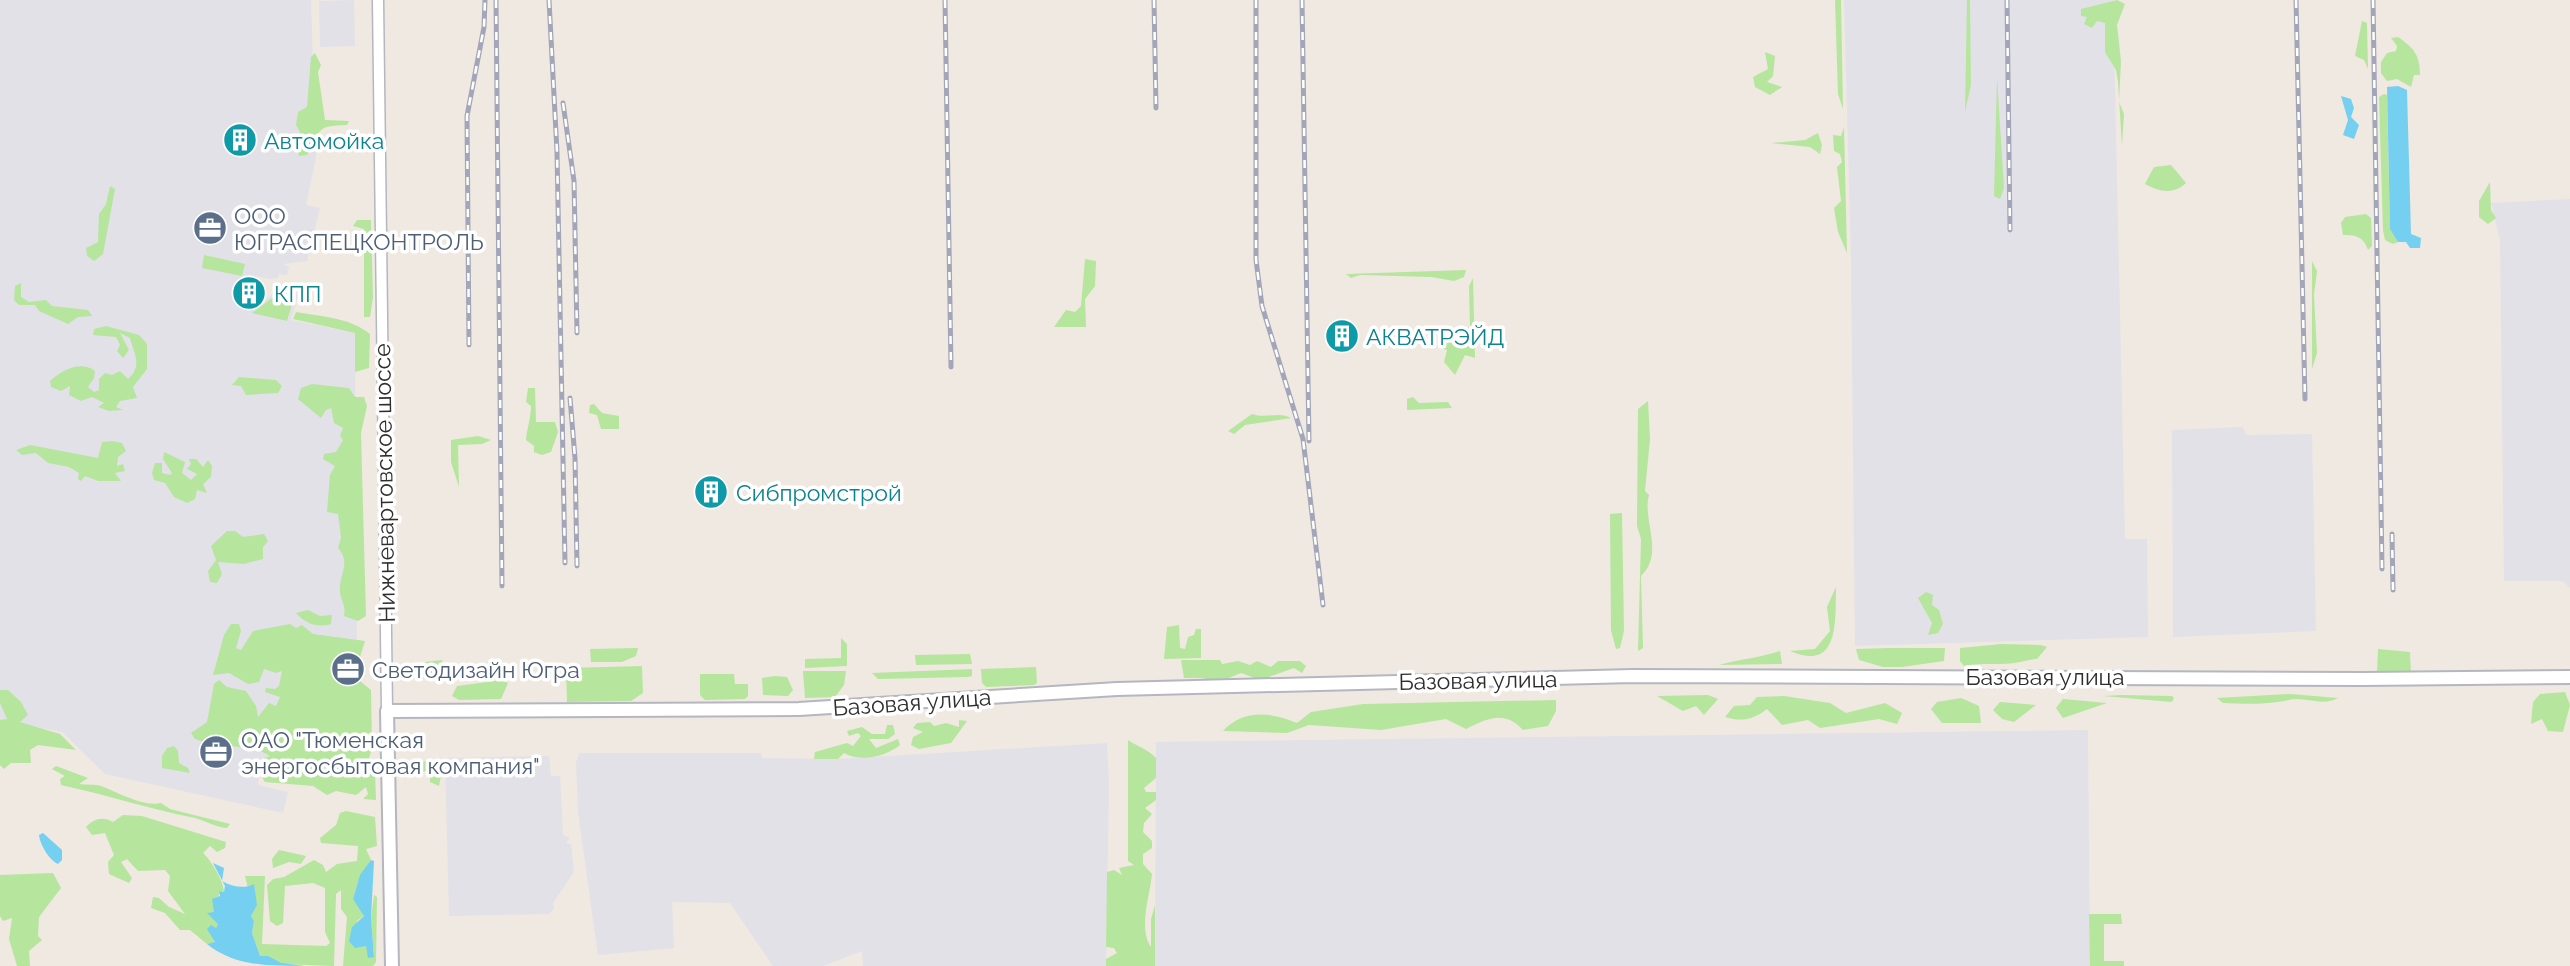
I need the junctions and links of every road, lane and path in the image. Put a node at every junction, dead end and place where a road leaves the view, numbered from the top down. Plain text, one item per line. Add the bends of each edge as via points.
1 (378, 0) edge
2 (2570, 677) edge
3 (387, 711) junction
4 (392, 966) edge

1 - 3 street, Нижневартовское шоссе
2 - 3 street, Базовая улица via 1633,676 1117,690 799,709
3 - 4 street, Нижневартовское шоссе

